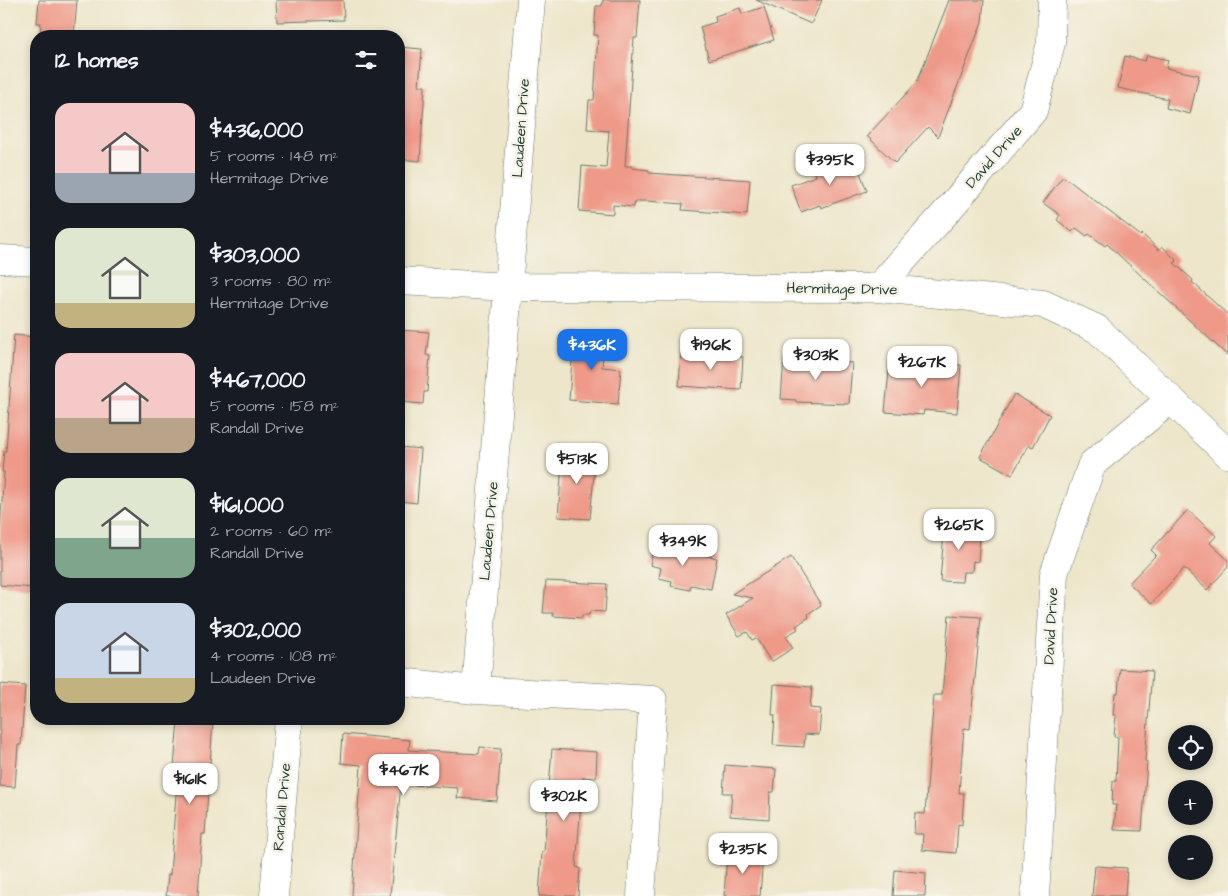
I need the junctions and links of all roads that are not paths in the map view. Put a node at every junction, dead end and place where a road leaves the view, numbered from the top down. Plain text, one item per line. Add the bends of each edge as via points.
1 (531, 0) edge
2 (1052, 0) edge
3 (0, 259) edge
4 (30, 261) edge
5 (405, 281) edge
6 (509, 287) junction
7 (878, 288) junction
8 (1170, 400) junction
9 (1228, 454) edge
10 (405, 683) edge
11 (476, 690) junction
12 (288, 725) edge
13 (274, 896) edge
14 (641, 896) edge
15 (1035, 896) edge

1 - 6 street, Laudeen Drive
2 - 7 street, David Drive via 1051,43 1033,111
3 - 4 street
5 - 6 street, Hermitage Drive
6 - 7 street, Hermitage Drive
6 - 11 street, Laudeen Drive
7 - 8 street, Hermitage Drive via 1043,304 1097,329
8 - 9 street, Hermitage Drive
8 - 15 street, David Drive via 1092,464 1054,574
10 - 11 street
11 - 14 street via 653,700
12 - 13 street, Randall Drive

